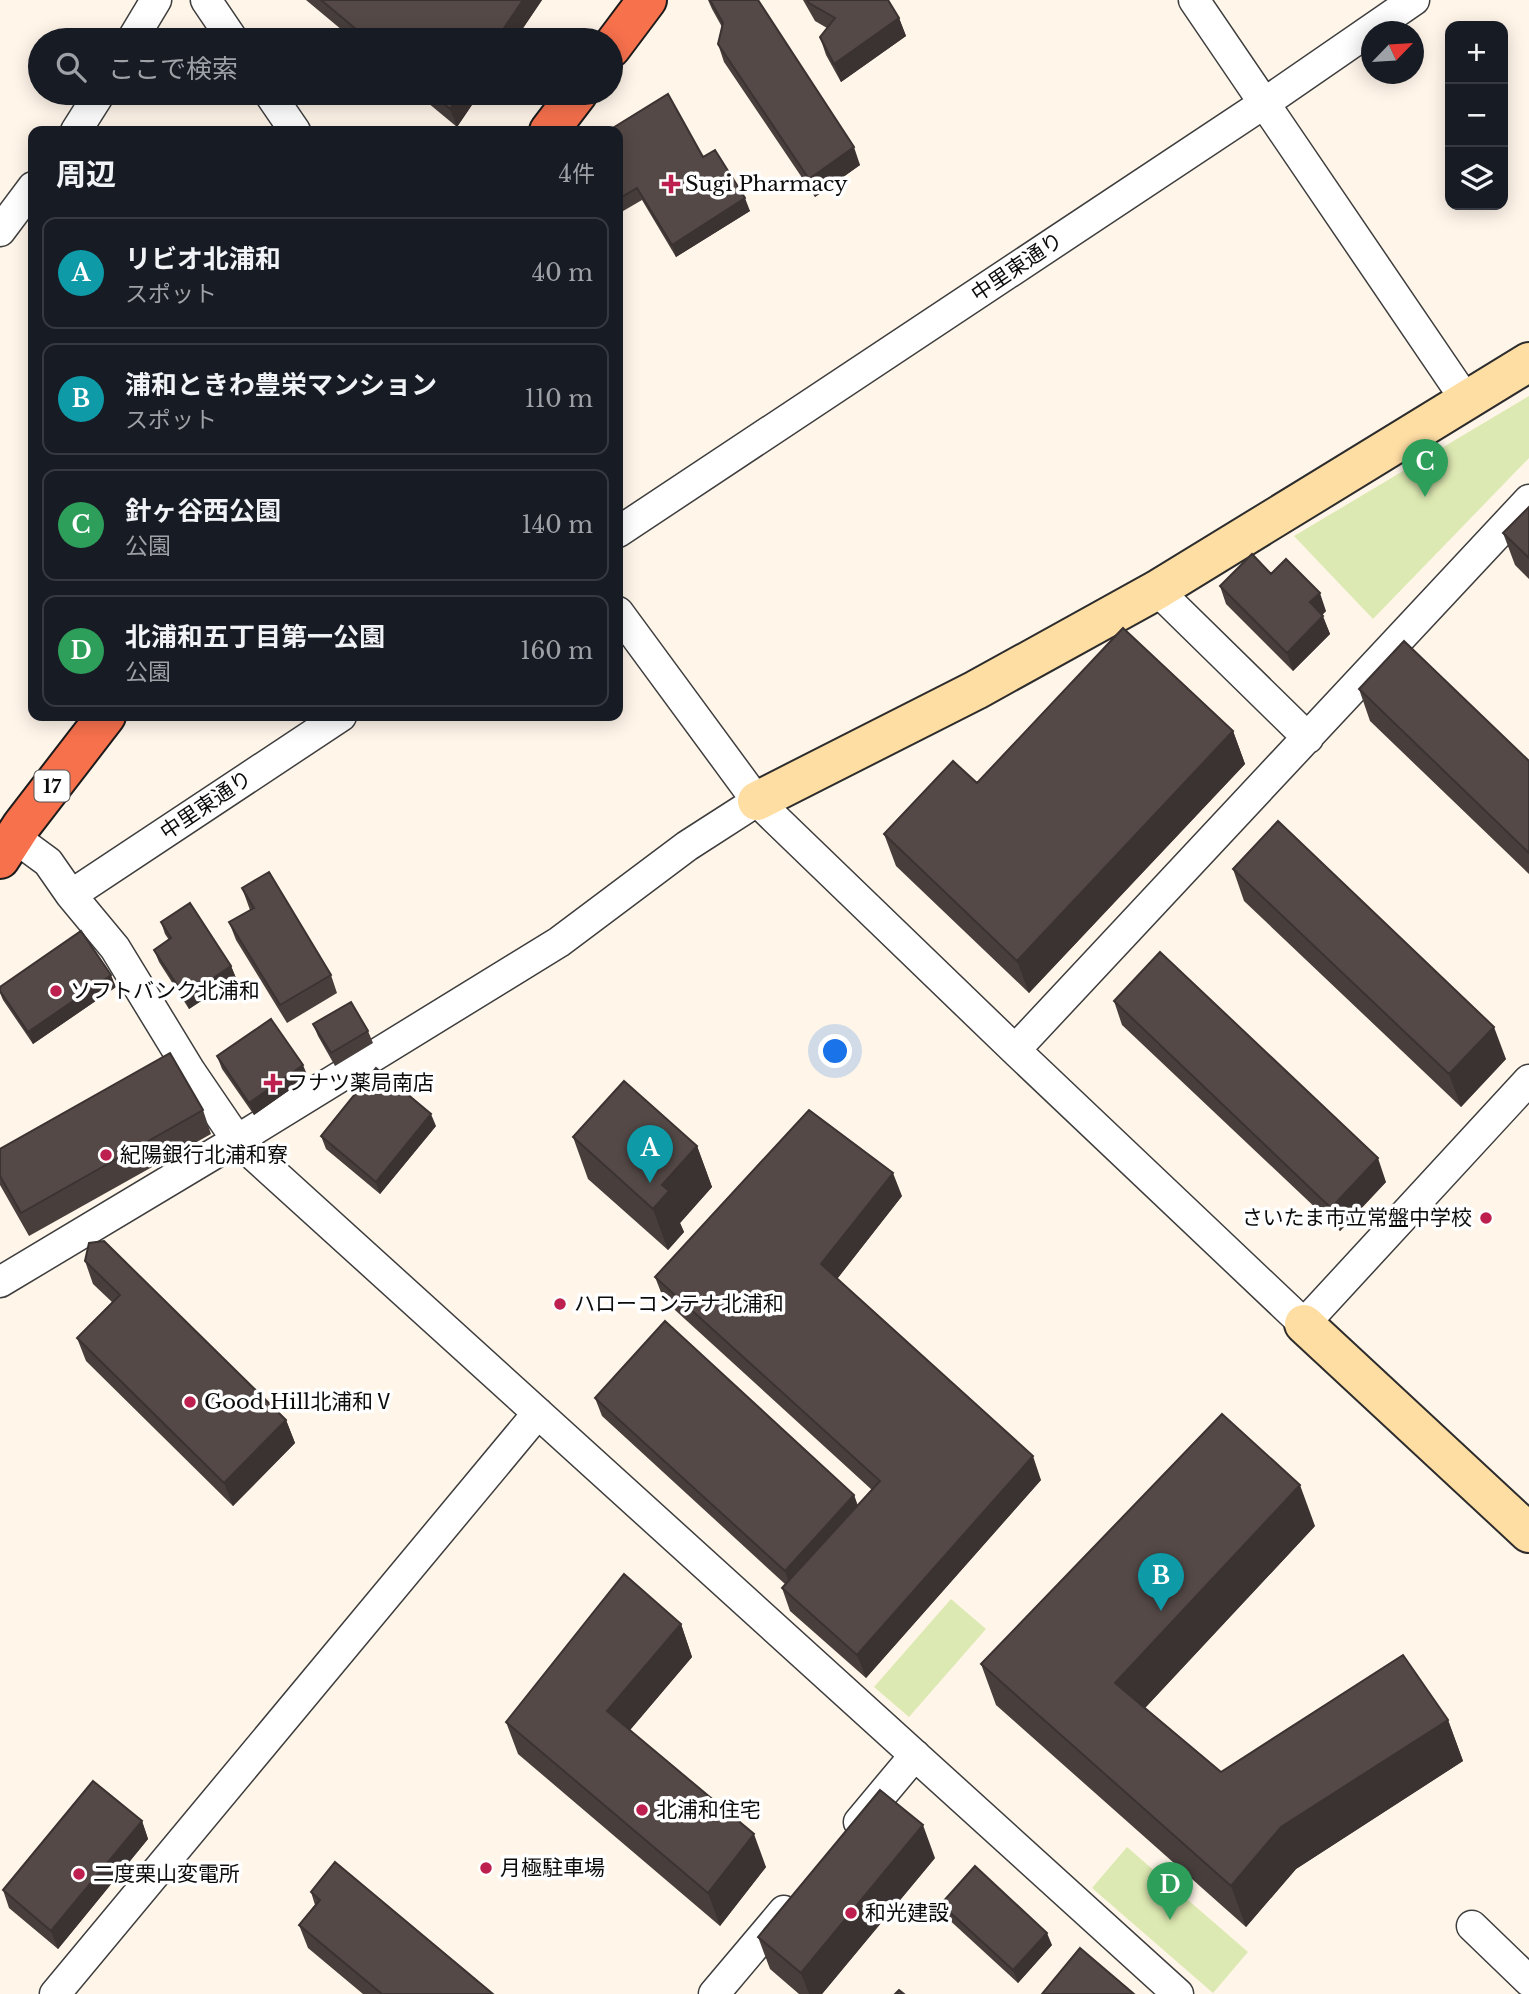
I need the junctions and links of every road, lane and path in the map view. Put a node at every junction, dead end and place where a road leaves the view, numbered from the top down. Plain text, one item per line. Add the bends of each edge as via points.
1 (156, 0) edge
2 (206, 0) edge
3 (647, 0) edge
4 (1194, 0) edge
5 (1414, 0) edge
6 (139, 28) edge
7 (225, 28) edge
8 (623, 32) edge
9 (1266, 102) junction
10 (92, 105) edge
11 (277, 105) edge
12 (569, 105) edge
13 (79, 126) edge
14 (292, 126) edge
15 (553, 126) edge
16 (28, 194) edge
17 (0, 230) edge
18 (1529, 362) edge
19 (1465, 400) junction
20 (1529, 500) edge
21 (623, 529) edge
22 (1157, 590) junction
23 (623, 619) edge
24 (102, 721) edge
25 (333, 721) edge
26 (1308, 738) junction
27 (757, 801) junction
28 (7, 848) edge
29 (71, 895) junction
30 (1015, 1050) junction
31 (1529, 1080) edge
32 (237, 1140) junction
33 (0, 1282) edge
34 (1304, 1324) junction
35 (538, 1413) junction
36 (1529, 1534) edge
37 (915, 1755) junction
38 (845, 1838) edge
39 (802, 1890) edge
40 (1472, 1926) dead end
41 (1529, 1981) edge
42 (55, 1994) edge
43 (714, 1994) edge
44 (1178, 1994) edge

1 - 6 street
2 - 7 street
3 - 8 highway
4 - 9 street
5 - 9 street, 中里東通り
9 - 19 street
9 - 21 street, 中里東通り
10 - 13 street
11 - 14 street
12 - 15 highway
16 - 17 street
18 - 19 street
19 - 22 street
20 - 26 street
22 - 26 street
22 - 27 street via 976,690
23 - 27 street
24 - 28 highway, 17
25 - 29 street, 中里東通り
26 - 30 street
27 - 30 street
27 - 32 street via 687,846 559,942
28 - 29 street via 48,862
29 - 32 street via 115,948
30 - 34 street
31 - 34 street
32 - 33 street
32 - 35 street
34 - 36 street
35 - 37 street
35 - 42 street
37 - 38 street
37 - 44 street
39 - 43 street
40 - 41 street

